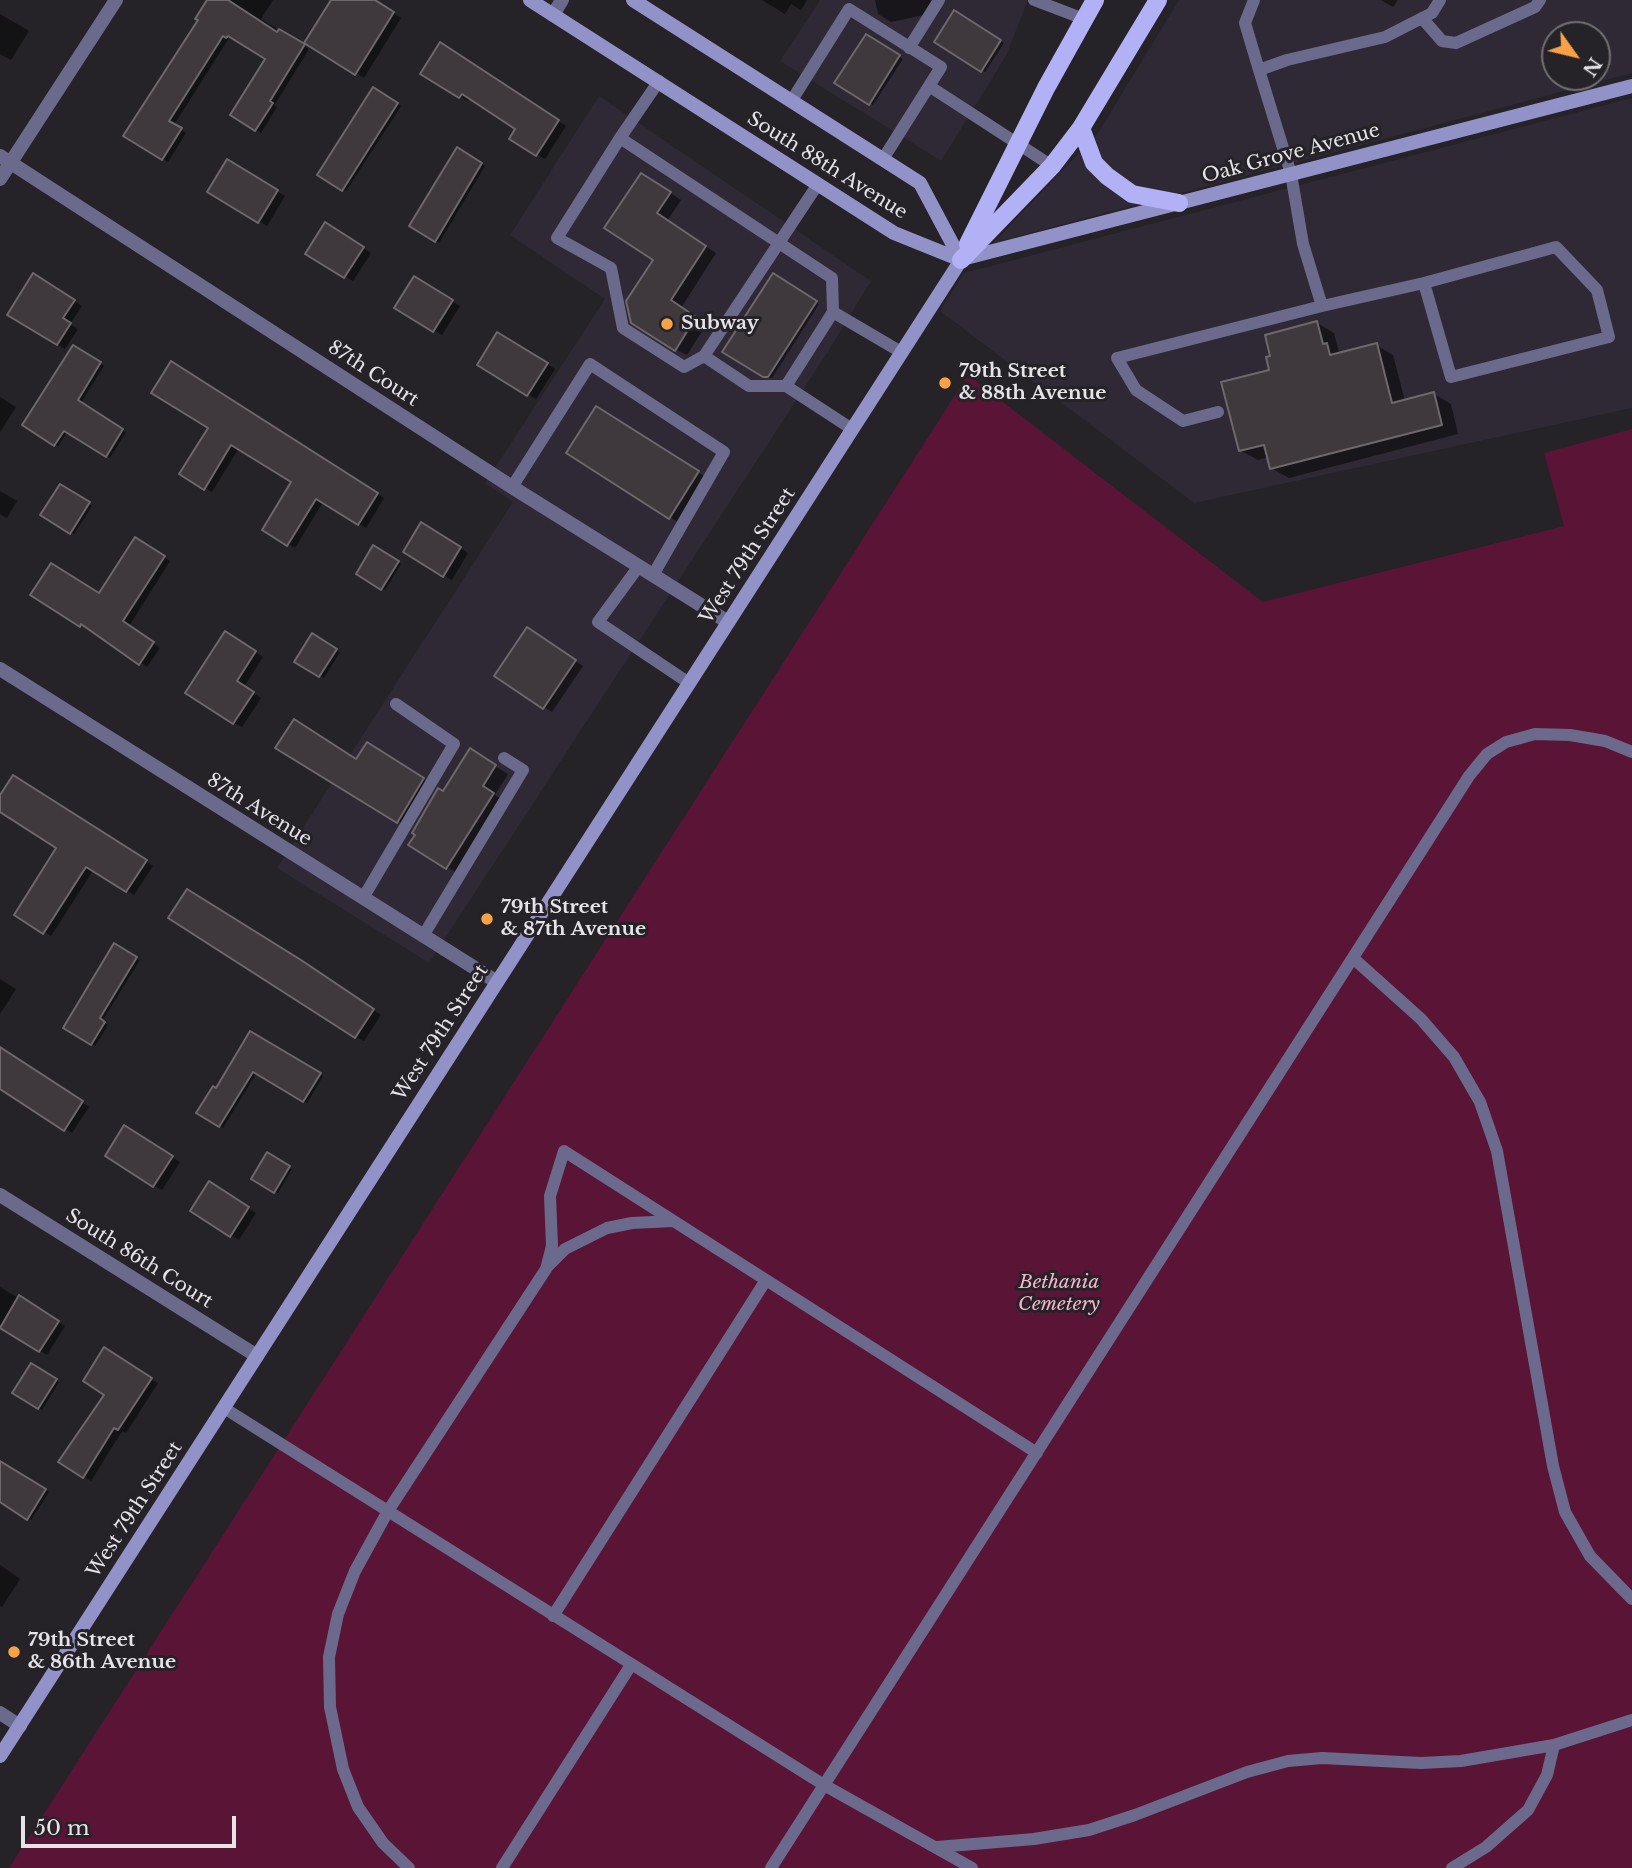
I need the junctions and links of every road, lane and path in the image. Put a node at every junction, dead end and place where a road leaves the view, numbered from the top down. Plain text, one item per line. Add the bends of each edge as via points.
1 (116, 0) edge
2 (530, 0) edge
3 (562, 0) edge
4 (633, 0) edge
5 (939, 0) edge
6 (1034, 0) edge
7 (1095, 0) edge
8 (1158, 0) edge
9 (1254, 0) edge
10 (1440, 0) edge
11 (1540, 0) edge
12 (553, 15) junction
13 (1422, 18) junction
14 (1084, 19) junction
15 (909, 48) junction
16 (1259, 70) junction
17 (659, 81) junction
18 (929, 86) junction
19 (1632, 86) edge
20 (792, 100) junction
21 (1081, 128) junction
22 (620, 138) junction
23 (1018, 143) junction
24 (5, 159) edge
25 (883, 159) junction
26 (1052, 166) junction
27 (1291, 174) junction
28 (0, 179) edge
29 (818, 184) junction
30 (1179, 203) junction
31 (779, 243) junction
32 (961, 260) junction
33 (1424, 283) junction
34 (1322, 306) junction
35 (833, 312) junction
36 (901, 352) junction
37 (704, 356) junction
38 (786, 386) junction
39 (1218, 412) dead end
40 (852, 429) junction
41 (512, 487) junction
42 (639, 566) junction
43 (653, 575) junction
44 (728, 622) junction
45 (0, 669) edge
46 (689, 683) junction
47 (396, 704) dead end
48 (1632, 752) edge
49 (504, 758) dead end
50 (363, 898) junction
51 (423, 936) junction
52 (1353, 958) junction
53 (497, 982) junction
54 (0, 1195) edge
55 (674, 1221) junction
56 (546, 1269) junction
57 (766, 1280) junction
58 (257, 1356) junction
59 (224, 1408) junction
60 (1037, 1453) junction
61 (388, 1511) junction
62 (1632, 1599) edge
63 (553, 1616) junction
64 (631, 1665) junction
65 (0, 1713) edge
66 (1632, 1720) edge
67 (20, 1726) junction
68 (1554, 1745) junction
69 (0, 1756) edge
70 (824, 1785) junction
71 (936, 1847) junction
72 (410, 1868) edge
73 (502, 1868) edge
74 (771, 1868) edge
75 (972, 1868) edge
76 (1452, 1868) edge

1 - 24 street
2 - 12 main road, South 88th Avenue
3 - 12 street
4 - 20 main road, South 88th Avenue
5 - 15 lane
6 - 14 lane
7 - 14 main road
8 - 21 main road
9 - 16 lane via 1245,23
10 - 13 lane via 1432,13
11 - 13 lane via 1535,7 1456,43 1442,41
12 - 17 main road, South 88th Avenue
13 - 16 lane via 1385,37
14 - 23 main road
15 - 18 lane via 941,67
15 - 20 lane via 849,9
16 - 27 lane
17 - 22 lane
17 - 29 main road, South 88th Avenue
18 - 23 lane
18 - 25 lane
19 - 27 main road, Oak Grove Avenue
20 - 25 main road, South 88th Avenue
21 - 26 main road
21 - 30 main road via 1094,163 1107,176 1132,194
22 - 31 lane
22 - 37 lane via 556,238 611,268 623,328 684,367
23 - 26 lane
23 - 32 main road
24 - 28 street
24 - 41 street, 87th Court
25 - 32 main road, South 88th Avenue via 920,183
26 - 32 main road
27 - 30 main road, Oak Grove Avenue
27 - 34 lane via 1303,244
29 - 31 lane
29 - 32 main road, South 88th Avenue via 894,233
30 - 32 main road, Oak Grove Avenue
31 - 35 lane via 832,278
31 - 37 lane
32 - 36 main road, West 79th Street
33 - 33 lane via 1556,247 1597,290 1609,337 1451,377
33 - 34 lane
34 - 39 lane via 1116,359 1136,390 1183,421
35 - 36 lane
35 - 38 lane
36 - 40 main road, West 79th Street
37 - 38 lane via 749,386
38 - 40 lane
40 - 44 main road, West 79th Street
41 - 42 street, 87th Court
41 - 43 lane via 590,364 724,452
42 - 43 street, 87th Court
42 - 46 lane via 598,622
43 - 44 street, 87th Court
44 - 46 main road, West 79th Street
45 - 50 street, 87th Avenue
46 - 53 main road, West 79th Street
47 - 50 lane via 454,744
48 - 52 lane via 1605,741 1535,734 1506,742 1487,754
49 - 51 lane via 523,770
50 - 51 street, 87th Avenue
51 - 53 street, 87th Avenue
52 - 60 lane
52 - 62 lane via 1446,1047 1480,1101 1497,1151 1565,1512 1590,1556
53 - 58 main road, West 79th Street
54 - 58 street, South 86th Court
55 - 56 lane via 607,1228 565,1249
55 - 56 lane via 564,1151 550,1196 552,1246
55 - 57 lane
56 - 61 lane
57 - 60 lane
57 - 63 lane
58 - 59 main road, West 79th Street
59 - 61 lane
59 - 67 main road, West 79th Street
60 - 70 lane
61 - 63 lane
61 - 72 lane via 338,1614 329,1657 330,1707 343,1769 358,1807 383,1843
63 - 64 lane
64 - 70 lane
64 - 73 lane
65 - 67 street
66 - 68 lane
67 - 69 main road, West 79th Street
68 - 71 lane via 1461,1761 1288,1761 1089,1830
68 - 76 lane via 1547,1775 1528,1810 1486,1847
70 - 71 lane
70 - 74 lane
71 - 75 lane

